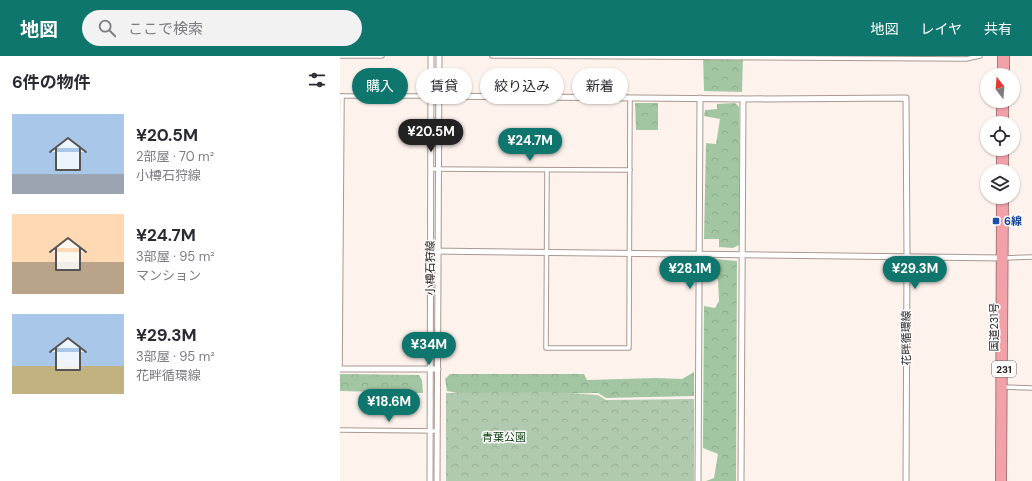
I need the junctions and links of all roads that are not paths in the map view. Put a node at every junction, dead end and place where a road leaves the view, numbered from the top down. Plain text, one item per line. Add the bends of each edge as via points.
1 (340, 56) edge
2 (382, 56) edge
3 (431, 56) edge
4 (440, 56) edge
5 (492, 56) edge
6 (980, 56) edge
7 (1001, 56) edge
8 (1006, 56) edge
9 (431, 68) edge
10 (440, 68) edge
11 (1001, 68) edge
12 (1006, 68) edge
13 (341, 96) edge
14 (416, 96) edge
15 (472, 96) edge
16 (630, 98) junction
17 (700, 98) junction
18 (743, 99) junction
19 (432, 104) edge
20 (440, 104) edge
21 (431, 169) junction
22 (439, 169) junction
23 (547, 170) junction
24 (630, 170) junction
25 (1000, 204) edge
26 (1005, 204) edge
27 (430, 250) junction
28 (438, 250) junction
29 (546, 252) junction
30 (630, 253) junction
31 (699, 254) junction
32 (742, 255) junction
33 (907, 256) junction
34 (1032, 257) edge
35 (1002, 258) junction
36 (340, 369) edge
37 (430, 369) junction
38 (438, 369) junction
39 (1001, 387) junction
40 (1032, 388) edge
41 (340, 430) edge
42 (430, 431) junction
43 (437, 431) junction
44 (430, 481) edge
45 (437, 481) edge
46 (698, 481) edge
47 (741, 481) edge
48 (906, 481) edge
49 (998, 481) edge
50 (1003, 481) edge

1 - 2 street
3 - 9 street, 小樽石狩線
4 - 10 street, 小樽石狩線
5 - 6 street via 966,59
7 - 11 highway
8 - 12 highway
13 - 14 street
13 - 36 street
15 - 16 street
16 - 17 street
16 - 24 street
17 - 18 street
17 - 31 street
18 - 32 street
18 - 33 street, 花畔循環線 via 906,98
19 - 21 street, 小樽石狩線
20 - 22 street, 小樽石狩線
21 - 22 street
21 - 27 street, 小樽石狩線
22 - 23 street
22 - 28 street, 小樽石狩線
23 - 24 street
23 - 29 street
24 - 30 street
25 - 35 highway, 国道231号 / 231
26 - 35 highway, 国道231号 / 231
27 - 28 street
27 - 37 street, 小樽石狩線
28 - 29 street
28 - 38 street, 小樽石狩線
29 - 30 street
29 - 30 street via 546,348 629,348
30 - 31 street
31 - 32 street
31 - 46 street
32 - 33 street
32 - 47 street
33 - 35 street
33 - 48 street, 花畔循環線
34 - 35 street
35 - 39 highway, 国道231号 / 231
36 - 37 street
37 - 38 street
37 - 42 street, 小樽石狩線
38 - 43 street, 小樽石狩線
39 - 40 street
39 - 49 highway, 国道231号 / 231
39 - 50 highway, 国道231号 / 231
41 - 42 street
42 - 43 street
42 - 44 street, 小樽石狩線
43 - 45 street, 小樽石狩線

